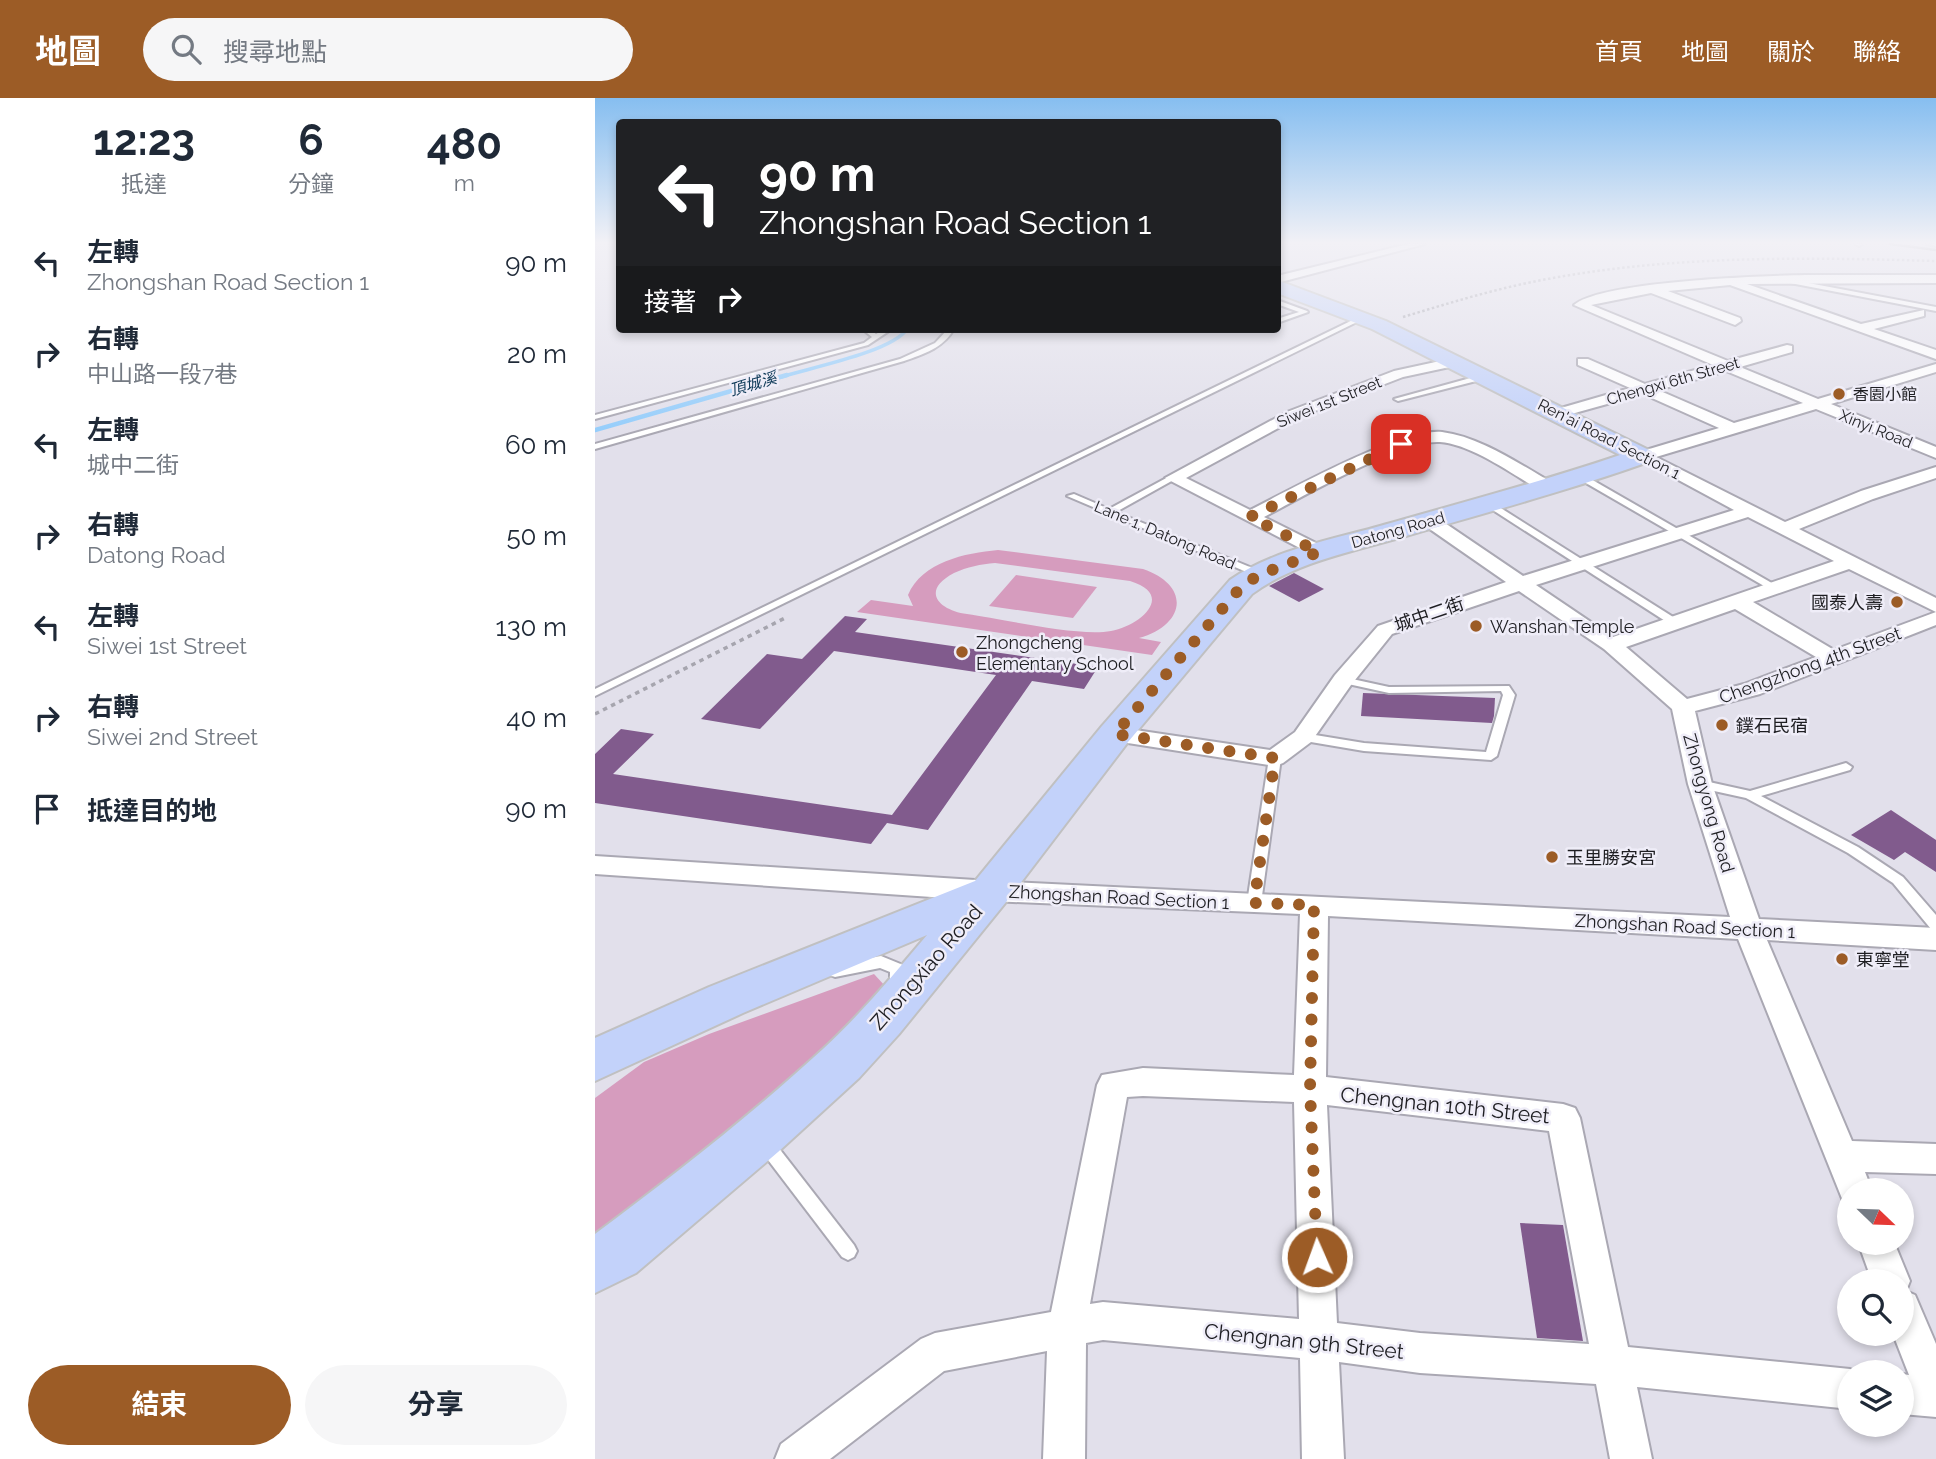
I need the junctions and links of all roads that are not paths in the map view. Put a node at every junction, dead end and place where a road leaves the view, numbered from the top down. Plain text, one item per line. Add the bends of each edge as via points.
1 (1295, 308) edge
2 (1338, 308) edge
3 (1586, 308) edge
4 (1700, 308) edge
5 (1804, 308) edge
6 (1920, 313) dead end
7 (1363, 317) junction
8 (1281, 320) edge
9 (1735, 321) dead end
10 (1861, 328) junction
11 (870, 333) edge
12 (884, 333) edge
13 (949, 333) edge
14 (877, 338) junction
15 (1787, 349) dead end
16 (1936, 355) edge
17 (1454, 362) junction
18 (1583, 362) dead end
19 (1723, 367) junction
20 (1936, 368) edge
21 (1485, 376) junction
22 (1647, 390) junction
23 (1398, 399) dead end
24 (1816, 405) junction
25 (1559, 413) junction
26 (595, 416) edge
27 (1736, 430) junction
28 (595, 447) edge
29 (1936, 453) edge
30 (1642, 456) junction
31 (1936, 472) edge
32 (1583, 477) junction
33 (1173, 478) junction
34 (1547, 487) junction
35 (1071, 496) dead end
36 (1487, 503) junction
37 (1750, 511) junction
38 (1109, 512) junction
39 (1250, 517) junction
40 (1430, 521) junction
41 (1784, 529) junction
42 (1680, 532) junction
43 (1319, 552) junction
44 (1851, 562) junction
45 (1581, 563) junction
46 (1259, 575) junction
47 (1522, 583) junction
48 (1774, 588) junction
49 (1738, 602) junction
50 (1936, 606) edge
51 (1936, 618) edge
52 (1677, 624) junction
53 (1611, 645) junction
54 (1835, 659) junction
55 (1343, 680) junction
56 (595, 692) edge
57 (1683, 708) junction
58 (1115, 734) junction
59 (1303, 737) junction
60 (1275, 758) junction
61 (1846, 767) dead end
62 (1700, 784) junction
63 (1749, 795) junction
64 (595, 865) edge
65 (991, 891) junction
66 (1254, 903) junction
67 (1314, 905) junction
68 (1936, 925) edge
69 (1748, 928) junction
70 (1936, 939) edge
71 (726, 1000) junction
72 (595, 1060) edge
73 (1310, 1089) junction
74 (806, 1094) junction
75 (759, 1136) junction
76 (1842, 1156) junction
77 (1936, 1159) edge
78 (1850, 1178) edge
79 (848, 1251) dead end
80 (595, 1265) edge
81 (1067, 1328) junction
82 (1914, 1339) edge
83 (1320, 1340) junction
84 (1612, 1365) junction
85 (1837, 1388) edge
86 (1914, 1394) edge
87 (1936, 1395) edge
88 (796, 1459) edge
89 (1064, 1459) edge
90 (1323, 1459) edge
91 (1631, 1459) edge

1 - 8 lane via 1305,312
2 - 7 main road, Ren'ai Road Section 1
3 - 19 street, Xinyi Road
4 - 9 street
5 - 10 street
6 - 10 street
7 - 17 main road, Ren'ai Road Section 1
7 - 56 lane
10 - 16 street
11 - 14 lane
12 - 14 lane
13 - 28 lane via 902,360
14 - 26 lane
15 - 19 street, Chengxi 6th Street
17 - 21 main road, Ren'ai Road Section 1
17 - 33 street, Siwei 1st Street via 1399,374 1292,415
18 - 22 street
19 - 22 street, Chengxi 6th Street
19 - 24 street, Xinyi Road
20 - 24 street, Datong Road
21 - 23 lane
21 - 25 main road, Ren'ai Road Section 1
22 - 25 street, Chengxi 6th Street
22 - 27 street
24 - 27 street, Datong Road
24 - 29 street, Xinyi Road
25 - 30 main road, Ren'ai Road Section 1
27 - 30 street, Datong Road
30 - 32 main road, Datong Road
30 - 37 street, Ren'ai Road Section 1
31 - 41 street
32 - 34 main road, Datong Road
32 - 42 lane
33 - 38 lane, Siwei 1st Street
33 - 39 street
34 - 36 main road, Datong Road
34 - 39 street via 1477,448 1438,437 1401,444
35 - 38 lane, Lane 1, Datong Road
36 - 40 main road, Datong Road
36 - 45 lane
37 - 41 street, Ren'ai Road Section 1
37 - 42 street, 城中二街
38 - 46 lane, Lane 1, Datong Road
39 - 43 street
40 - 43 main road, Datong Road
40 - 47 street
41 - 44 street, Ren'ai Road Section 1
42 - 45 street, 城中二街
42 - 48 lane
43 - 46 main road, Datong Road
44 - 48 street
44 - 50 street, Ren'ai Road Section 1
45 - 47 street, 城中二街
45 - 52 lane
46 - 58 main road, Datong Road via 1241,587
47 - 53 street
47 - 55 street, 城中二街 via 1385,630
48 - 49 street
49 - 52 street
49 - 54 street
51 - 54 street, Chengzhong 4th Street
52 - 53 street
53 - 57 street
54 - 57 street, Chengzhong 4th Street
55 - 59 street, 城中二街
55 - 59 lane via 1389,690 1505,688 1509,695 1491,757
57 - 62 street, Zhongyong Road
58 - 60 street
58 - 65 main road, Datong Road
59 - 60 street, 城中二街
60 - 66 lane
61 - 63 lane
62 - 63 lane
62 - 69 street, Zhongyong Road
63 - 68 lane via 1853,850 1898,880
64 - 65 street, Zhongshan Road Section 1
65 - 66 street, Zhongshan Road Section 1
65 - 71 main road, Zhongxiao Road
65 - 74 main road, Zhongxiao Road via 882,1020
66 - 67 street, Zhongshan Road Section 1
67 - 69 street, Zhongshan Road Section 1
67 - 73 street
69 - 70 street, Zhongshan Road Section 1
69 - 76 street, Zhongyong Road
71 - 72 main road, Zhongxiao Road
71 - 74 lane via 842,969 881,962 898,969 899,979 889,995
73 - 81 street, Chengnan 10th Street via 1143,1082 1112,1085
73 - 83 street
73 - 84 street, Chengnan 10th Street via 1563,1118
74 - 75 main road, Zhongxiao Road
75 - 79 lane
75 - 80 main road, Zhongxiao Road via 616,1253
76 - 77 street
76 - 78 street, Zhongyong Road
81 - 83 street, Chengnan 9th Street via 1103,1321
81 - 88 street, Chengnan 9th Street via 935,1353
81 - 89 street
82 - 87 street
83 - 84 street, Chengnan 9th Street via 1420,1353
83 - 90 street
84 - 85 street, Chengnan 9th Street
84 - 91 street
86 - 87 street

